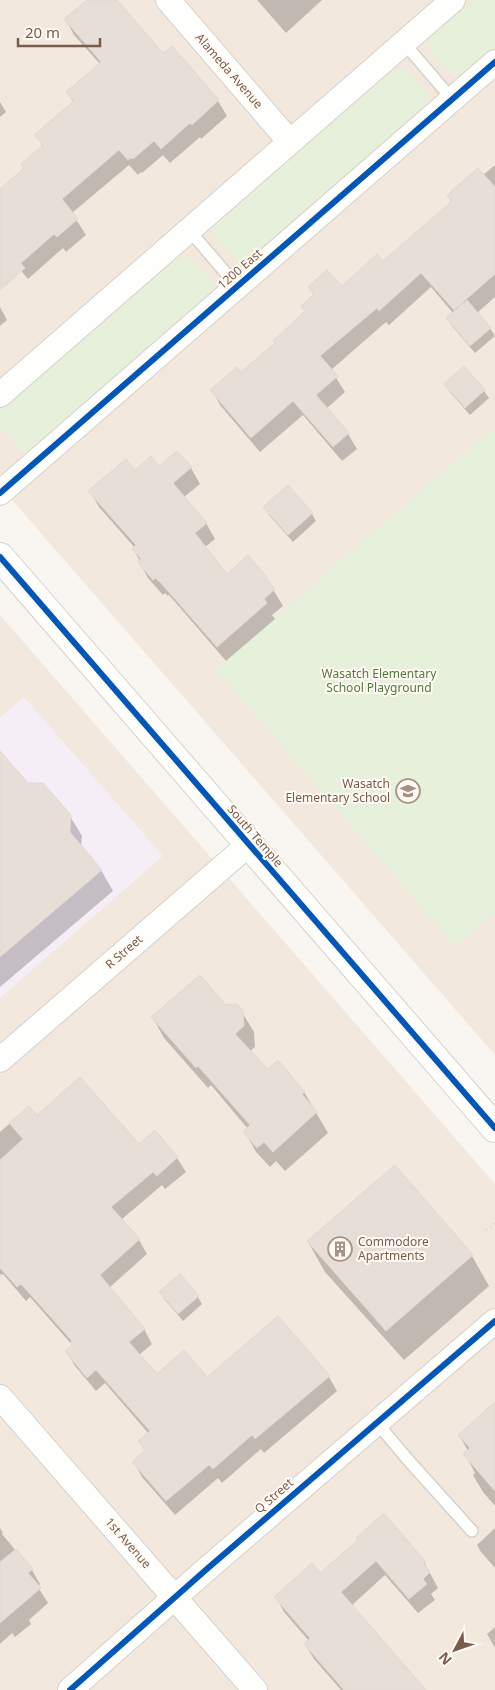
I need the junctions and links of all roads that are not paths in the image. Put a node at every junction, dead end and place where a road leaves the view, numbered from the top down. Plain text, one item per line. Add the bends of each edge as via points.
1 (168, 0) edge
2 (453, 0) edge
3 (404, 43) junction
4 (495, 62) edge
5 (452, 99) junction
6 (290, 142) junction
7 (188, 230) junction
8 (237, 286) junction
9 (0, 395) edge
10 (0, 493) edge
11 (0, 557) edge
12 (248, 845) junction
13 (0, 1060) edge
14 (495, 1128) edge
15 (495, 1321) edge
16 (0, 1397) edge
17 (377, 1422) junction
18 (472, 1531) dead end
19 (175, 1598) junction
20 (70, 1690) edge
21 (255, 1690) edge

1 - 6 street, Alameda Avenue
2 - 3 street
3 - 5 lane
3 - 6 street
4 - 5 street, 1200 East
5 - 8 street, 1200 East
6 - 7 street
7 - 8 lane
7 - 9 street
8 - 10 street, 1200 East
11 - 12 main road, South Temple
12 - 13 street, R Street
12 - 14 main road, South Temple
15 - 17 street, Q Street
16 - 19 street, 1st Avenue
17 - 18 lane
17 - 19 street, Q Street
19 - 20 street, Q Street
19 - 21 street, 1st Avenue

